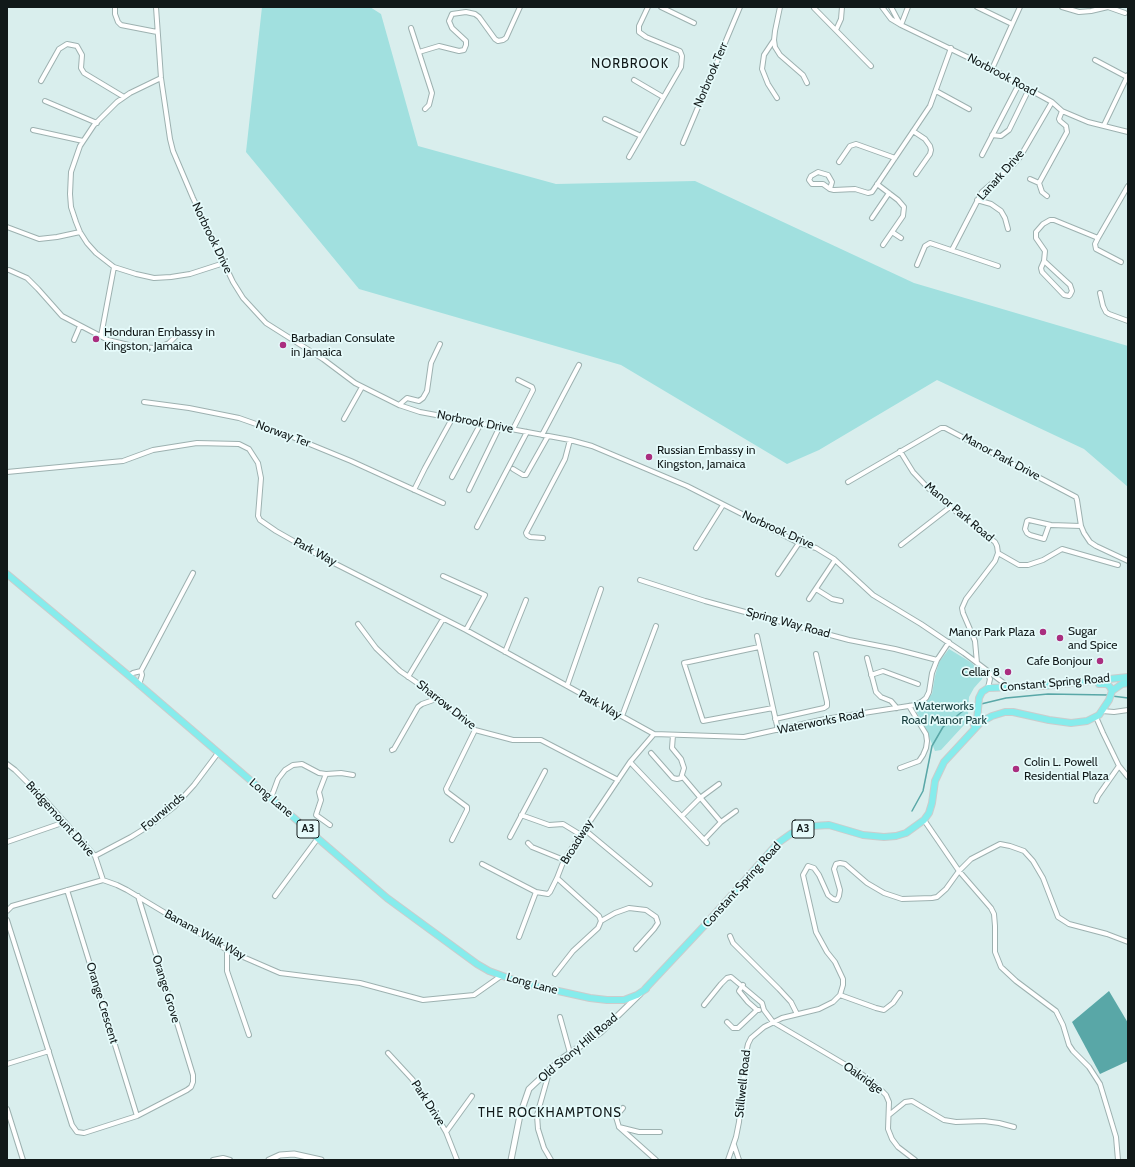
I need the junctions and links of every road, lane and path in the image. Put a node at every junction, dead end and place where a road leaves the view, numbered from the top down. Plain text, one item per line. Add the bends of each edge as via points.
1 (116, 7) edge
2 (156, 7) edge
3 (520, 7) edge
4 (648, 7) edge
5 (661, 7) edge
6 (740, 7) edge
7 (780, 7) edge
8 (842, 7) edge
9 (882, 7) edge
10 (891, 7) edge
11 (908, 7) edge
12 (977, 7) edge
13 (1020, 7) edge
14 (1062, 7) edge
15 (1108, 7) edge
16 (814, 8) dead end
17 (1125, 12) dead end
18 (694, 23) dead end
19 (1012, 24) junction
20 (900, 25) junction
21 (411, 28) dead end
22 (836, 30) junction
23 (157, 32) junction
24 (774, 40) junction
25 (951, 48) junction
26 (419, 52) junction
27 (1095, 60) dead end
28 (871, 66) dead end
29 (992, 69) junction
30 (1128, 76) edge
31 (161, 78) junction
32 (634, 80) dead end
33 (41, 81) dead end
34 (807, 83) dead end
35 (1019, 84) junction
36 (1029, 89) junction
37 (936, 91) junction
38 (663, 97) junction
39 (124, 98) junction
40 (777, 98) dead end
41 (45, 101) dead end
42 (1052, 102) junction
43 (425, 109) dead end
44 (969, 109) dead end
45 (1062, 111) junction
46 (605, 119) dead end
47 (97, 123) junction
48 (1104, 125) junction
49 (33, 130) dead end
50 (913, 131) junction
51 (1128, 132) edge
52 (992, 135) junction
53 (641, 136) junction
54 (83, 141) junction
55 (682, 143) dead end
56 (982, 155) dead end
57 (629, 157) dead end
58 (895, 158) junction
59 (839, 162) dead end
60 (916, 174) dead end
61 (1030, 179) dead end
62 (877, 184) junction
63 (1039, 184) junction
64 (1128, 186) edge
65 (830, 189) junction
66 (888, 193) junction
67 (1046, 196) dead end
68 (977, 200) junction
69 (872, 218) dead end
70 (7, 228) edge
71 (1008, 229) dead end
72 (80, 232) junction
73 (892, 232) junction
74 (901, 238) dead end
75 (1098, 238) junction
76 (883, 245) dead end
77 (952, 250) junction
78 (1044, 261) junction
79 (1121, 262) dead end
80 (224, 263) junction
81 (917, 264) dead end
82 (998, 266) dead end
83 (114, 267) junction
84 (10, 270) dead end
85 (1100, 293) dead end
86 (1128, 321) edge
87 (80, 326) junction
88 (178, 334) dead end
89 (101, 336) junction
90 (74, 340) dead end
91 (440, 344) dead end
92 (579, 365) dead end
93 (518, 380) dead end
94 (362, 387) junction
95 (144, 402) dead end
96 (399, 405) junction
97 (453, 418) junction
98 (344, 419) dead end
99 (481, 423) junction
100 (500, 426) junction
101 (512, 429) junction
102 (527, 432) junction
103 (542, 434) junction
104 (548, 436) junction
105 (570, 440) junction
106 (900, 451) junction
107 (513, 469) dead end
108 (7, 472) edge
109 (452, 477) dead end
110 (848, 482) dead end
111 (414, 490) junction
112 (469, 490) dead end
113 (443, 503) dead end
114 (723, 505) junction
115 (950, 507) junction
116 (1048, 525) junction
117 (1081, 526) junction
118 (477, 527) dead end
119 (543, 538) dead end
120 (799, 543) junction
121 (901, 545) dead end
122 (696, 548) dead end
123 (998, 554) junction
124 (835, 560) junction
125 (1128, 560) edge
126 (1118, 565) dead end
127 (193, 573) dead end
128 (7, 574) edge
129 (778, 574) dead end
130 (442, 576) dead end
131 (640, 580) dead end
132 (602, 589) dead end
133 (816, 589) junction
134 (809, 599) dead end
135 (526, 600) dead end
136 (841, 601) dead end
137 (443, 619) junction
138 (358, 624) dead end
139 (656, 626) dead end
140 (466, 630) junction
141 (757, 636) dead end
142 (949, 642) junction
143 (759, 647) junction
144 (505, 652) junction
145 (816, 654) dead end
146 (867, 658) dead end
147 (937, 660) junction
148 (977, 663) junction
149 (986, 670) junction
150 (141, 671) junction
151 (871, 674) junction
152 (130, 676) junction
153 (408, 676) junction
154 (1128, 677) edge
155 (1128, 683) edge
156 (918, 684) dead end
157 (139, 685) junction
158 (567, 686) junction
159 (1043, 686) junction
160 (988, 688) junction
161 (1010, 688) junction
162 (1112, 692) junction
163 (439, 698) junction
164 (909, 706) junction
165 (773, 708) junction
166 (897, 708) junction
167 (1128, 710) edge
168 (979, 711) junction
169 (1102, 711) junction
170 (1001, 713) junction
171 (622, 716) junction
172 (1096, 717) junction
173 (775, 719) junction
174 (475, 730) junction
175 (778, 730) junction
176 (654, 734) junction
177 (673, 735) junction
178 (968, 736) junction
179 (392, 750) dead end
180 (218, 752) junction
181 (651, 754) dead end
182 (630, 762) junction
183 (7, 764) edge
184 (1119, 766) junction
185 (900, 768) dead end
186 (545, 771) dead end
187 (326, 774) junction
188 (353, 775) dead end
189 (682, 776) junction
190 (1128, 777) edge
191 (618, 780) junction
192 (719, 784) dead end
193 (271, 798) junction
194 (700, 798) junction
195 (1096, 801) dead end
196 (736, 811) dead end
197 (521, 816) junction
198 (682, 816) junction
199 (924, 820) junction
200 (65, 822) junction
201 (721, 822) junction
202 (330, 825) dead end
203 (585, 830) junction
204 (581, 835) junction
205 (510, 837) dead end
206 (318, 838) junction
207 (452, 840) dead end
208 (7, 842) edge
209 (528, 843) dead end
210 (95, 856) junction
211 (564, 860) junction
212 (482, 864) dead end
213 (960, 871) junction
214 (557, 878) junction
215 (103, 880) junction
216 (650, 884) dead end
217 (67, 890) junction
218 (536, 892) junction
219 (138, 896) junction
220 (275, 896) dead end
221 (7, 911) edge
222 (7, 920) edge
223 (601, 921) junction
224 (730, 936) dead end
225 (519, 937) dead end
226 (1128, 942) edge
227 (636, 949) dead end
228 (227, 950) junction
229 (555, 974) dead end
230 (501, 976) junction
231 (742, 985) junction
232 (646, 989) junction
233 (900, 993) dead end
234 (840, 994) junction
235 (704, 1005) dead end
236 (757, 1010) junction
237 (764, 1010) junction
238 (797, 1014) junction
239 (560, 1017) dead end
240 (727, 1022) dead end
241 (773, 1022) junction
242 (249, 1035) dead end
243 (49, 1051) junction
244 (388, 1053) dead end
245 (570, 1053) junction
246 (7, 1064) edge
247 (550, 1069) junction
248 (472, 1096) dead end
249 (624, 1108) dead end
250 (7, 1109) edge
251 (889, 1115) junction
252 (137, 1116) junction
253 (619, 1127) junction
254 (1014, 1127) dead end
255 (446, 1132) junction
256 (660, 1132) dead end
257 (734, 1145) junction
258 (23, 1160) edge
259 (213, 1160) edge
260 (230, 1160) edge
261 (269, 1160) edge
262 (321, 1160) edge
263 (457, 1160) edge
264 (511, 1160) edge
265 (551, 1160) edge
266 (656, 1160) edge
267 (728, 1160) edge
268 (739, 1160) edge
269 (915, 1160) edge
270 (1118, 1160) edge

1 - 23 street via 115,14 121,26
2 - 23 street, Norbrook Drive
3 - 26 street via 503,40 495,39 475,14 452,14 449,20 452,28 466,40 464,50 440,46
4 - 38 street via 639,26 639,32 646,38 680,51 682,56 681,67
5 - 18 street
6 - 55 street, Norbrook Terr
7 - 24 street
8 - 22 street via 841,19
9 - 20 street, Norbrook Road via 890,19
10 - 20 street
11 - 20 street
12 - 19 street
13 - 19 street
14 - 15 street via 1079,12 1091,12
15 - 17 street
16 - 22 street
19 - 29 street
20 - 25 street, Norbrook Road
21 - 26 street
22 - 28 street
23 - 31 street, Norbrook Drive
24 - 34 street via 780,55 803,75
24 - 40 street via 764,55 762,69
25 - 29 street, Norbrook Road
25 - 37 street
26 - 43 street via 432,93 429,105
27 - 30 street
29 - 35 street, Norbrook Road
30 - 48 street
31 - 39 street
31 - 80 street, Norbrook Drive via 173,150
32 - 38 street
33 - 39 street via 59,49 67,44 77,46 82,55 81,68 84,73
35 - 36 street, Norbrook Road
35 - 52 street
36 - 42 street, Norbrook Road
36 - 52 street via 1009,130 1001,136
37 - 44 street
37 - 50 street via 930,106
38 - 53 street
39 - 47 street
41 - 47 street
42 - 45 street, Norbrook Road
42 - 68 street, Lanark Drive via 1020,157 982,192
45 - 48 street, Norbrook Road via 1088,122
45 - 63 street via 1059,119 1066,126 1067,132
46 - 53 street
47 - 54 street
48 - 51 street, Norbrook Road
49 - 54 street
50 - 58 street
50 - 60 street via 925,139 931,150
52 - 56 street
53 - 57 street
54 - 72 street via 71,172 70,194 71,207
58 - 59 street via 856,144 850,146
58 - 62 street
61 - 63 street
62 - 65 street via 870,193 855,189
62 - 66 street
63 - 67 street
64 - 75 street
65 - 65 street via 832,182 828,175 818,172 810,176 812,184 822,184
66 - 69 street
66 - 73 street via 904,208 903,216
68 - 71 street via 991,204 1001,211
68 - 77 street, Lanark Drive
70 - 72 street via 39,239
72 - 83 street via 96,253
73 - 74 street
73 - 76 street
75 - 78 street via 1050,220 1043,224 1035,235 1045,251
75 - 79 street via 1096,249
77 - 81 street via 930,243
77 - 82 street
78 - 78 street via 1070,285 1072,291 1069,296 1064,295 1042,272
80 - 83 street via 190,274 154,278
80 - 94 street, Norbrook Drive via 243,298 266,323 323,358
83 - 89 street
84 - 87 street via 27,278 62,316
85 - 86 street via 1106,312
87 - 89 street
87 - 90 street
88 - 89 street via 169,343 157,348 125,345
91 - 96 street via 431,363 427,391 423,398 419,401 407,398
92 - 103 street
93 - 101 street via 534,390
94 - 96 street, Norbrook Drive
94 - 98 street
95 - 111 street, Norway Ter via 239,418 338,455
96 - 97 street, Norbrook Drive
97 - 99 street, Norbrook Drive
97 - 111 street
99 - 100 street, Norbrook Drive
99 - 109 street
100 - 101 street, Norbrook Drive
100 - 112 street
101 - 102 street, Norbrook Drive
102 - 103 street, Norbrook Drive
102 - 118 street
103 - 104 street, Norbrook Drive
104 - 105 street, Norbrook Drive
104 - 107 street via 526,475
105 - 114 street, Norbrook Drive via 592,446 687,486
105 - 119 street via 565,459 526,533 530,537
106 - 110 street, Manor Park Drive
106 - 115 street, Manor Park Road via 913,472
106 - 117 street, Manor Park Drive via 941,428 948,429 1076,497
108 - 137 street, Park Way via 122,461 153,450 197,443 239,444 249,449 258,463 261,478 258,516 260,520 320,556
111 - 113 street, Norway Ter
114 - 120 street, Norbrook Drive
114 - 122 street
115 - 121 street
115 - 123 street, Manor Park Road via 995,542
116 - 116 street via 1044,539 1030,536 1025,529 1029,520
116 - 117 street
117 - 125 street, Manor Park Drive via 1090,542
120 - 124 street, Norbrook Drive via 816,548
120 - 129 street
123 - 126 street via 1019,565 1028,565 1062,549
123 - 148 street, Manor Park Road via 962,608 974,641
124 - 133 street
124 - 142 street, Norbrook Drive via 873,596
127 - 150 street
128 - 152 main road, Long Lane / A3
130 - 140 street via 485,595
131 - 147 street, Spring Way Road via 778,621
132 - 158 street
133 - 134 street
133 - 136 street via 832,599
135 - 144 street
137 - 140 street, Park Way
137 - 153 street
138 - 153 street, Sharrow Drive via 376,648
139 - 171 street
140 - 144 street, Park Way
141 - 143 street
142 - 147 street, Waterworks Road
142 - 148 street, Norbrook Drive
143 - 165 street
143 - 165 street via 684,663 704,721
144 - 158 street, Park Way
145 - 173 street via 827,706
146 - 151 street
147 - 164 street, Waterworks Road via 926,698
148 - 149 street, Norbrook Drive
149 - 160 street via 990,679
149 - 161 street, Norbrook Drive
150 - 152 street
150 - 157 street
151 - 156 street via 883,672
151 - 166 street via 876,692
152 - 157 main road, Long Lane / A3
153 - 163 street, Sharrow Drive
154 - 159 main road, Constant Spring Road
155 - 162 main road, Constant Spring Road via 1122,684
157 - 180 main road, Long Lane / A3
158 - 171 street, Park Way
159 - 161 main road, Constant Spring Road
159 - 162 main road via 1107,684
160 - 161 main road, Constant Spring Road
160 - 168 main road, Constant Spring Road via 979,698
162 - 169 main road, Constant Spring Road
163 - 174 street, Sharrow Drive
163 - 179 street via 418,707
164 - 166 street, Waterworks Road
164 - 185 street via 926,734 926,748 919,761
165 - 173 street
166 - 175 street, Waterworks Road via 825,719
167 - 169 street
168 - 170 main road via 980,714
168 - 178 main road, Constant Spring Road via 977,721
169 - 172 main road, Constant Spring Road
170 - 172 main road, Constant Spring Road via 1013,712 1071,723
170 - 178 main road, Constant Spring Road via 981,722
171 - 176 street, Park Way
172 - 184 street
173 - 175 street
174 - 191 street, Sharrow Drive via 513,740 541,740
174 - 207 street via 446,789 467,807
175 - 177 street, Waterworks Road via 744,737
176 - 177 street, Waterworks Road
176 - 182 street, Broadway
177 - 189 street via 672,748 683,763
178 - 199 main road, Constant Spring Road via 944,762 936,781 929,813
180 - 193 main road, Long Lane / A3
180 - 210 street, Fourwinds via 194,785 174,806 152,824
181 - 189 street via 673,778
182 - 191 street, Broadway
182 - 198 street
183 - 200 street, Bridgemount Drive via 46,800
184 - 190 street
184 - 195 street
186 - 197 street
187 - 188 street
187 - 193 street via 302,764 293,765 284,770 278,779
187 - 202 street via 318,792 321,800 316,815
189 - 194 street
191 - 203 street, Broadway
192 - 194 street
193 - 206 main road, Long Lane / A3
194 - 198 street
194 - 201 street
196 - 201 street
197 - 204 street via 549,825 563,824
197 - 205 street
198 - 201 street via 706,841
199 - 213 street
199 - 232 main road, Constant Spring Road / A3 via 896,836 863,835 829,825 813,826 792,833 778,843
200 - 208 street
200 - 210 street, Bridgemount Drive
203 - 204 street, Broadway
203 - 216 street
204 - 211 street, Broadway
206 - 220 street
206 - 230 main road, Long Lane / A3 via 420,923 477,964
209 - 211 street
210 - 215 street, Bridgemount Drive
211 - 214 street, Broadway
212 - 218 street
213 - 226 street via 970,859 984,851 1000,844 1010,846 1024,852 1033,860 1058,917 1069,924
213 - 234 street via 946,890 937,897 902,899 884,893 840,863 836,864 834,869 840,890 837,900 828,895 819,875 814,868 808,866 803,874 816,932 843,979
213 - 270 street via 994,914 995,952 1001,967 1056,1011 1069,1045 1100,1084 1116,1137
214 - 218 street, Broadway via 548,894
214 - 223 street
215 - 217 street
215 - 219 street, Banana Walk Way
217 - 221 street via 12,906
217 - 252 street, Orange Crescent
218 - 225 street
219 - 228 street, Banana Walk Way
219 - 252 street, Orange Grove via 193,1082 187,1090
222 - 243 street
223 - 227 street via 629,908 646,910 656,917 658,923
223 - 229 street via 598,928 573,951
224 - 238 street via 733,943 791,1002
228 - 230 street, Banana Walk Way via 280,972 360,983 423,1000 474,995
228 - 242 street via 227,971
230 - 232 main road, Long Lane / A3 via 522,983 607,1000 624,1000
231 - 235 street via 732,976 727,978
231 - 236 street via 739,991
231 - 237 street via 762,1003
232 - 245 street, Old Stony Hill Road via 601,1032
233 - 234 street via 893,1003 881,1010
234 - 238 street, Stillwell Road via 834,1002 819,1009
236 - 237 street
236 - 240 street via 738,1028 733,1028
237 - 241 street
238 - 241 street, Stillwell Road
239 - 245 street
241 - 251 street, Oakridge via 863,1076 886,1095
241 - 257 street, Stillwell Road via 755,1034 748,1044
243 - 246 street
243 - 252 street via 72,1125 77,1132 84,1133
244 - 255 street, Park Drive via 412,1079
245 - 247 street, Old Stony Hill Road
247 - 264 street, Old Stony Hill Road via 527,1093
247 - 265 street via 537,1115 538,1129
248 - 255 street
249 - 253 street via 616,1118
250 - 258 street
251 - 254 street via 905,1102 912,1101 944,1120 984,1121
251 - 269 street, Oakridge via 888,1129 892,1139
253 - 256 street via 639,1132
253 - 266 street
255 - 263 street, Park Drive
257 - 267 street, Stillwell Road
257 - 268 street
259 - 260 street
261 - 262 street via 280,1155 294,1154

